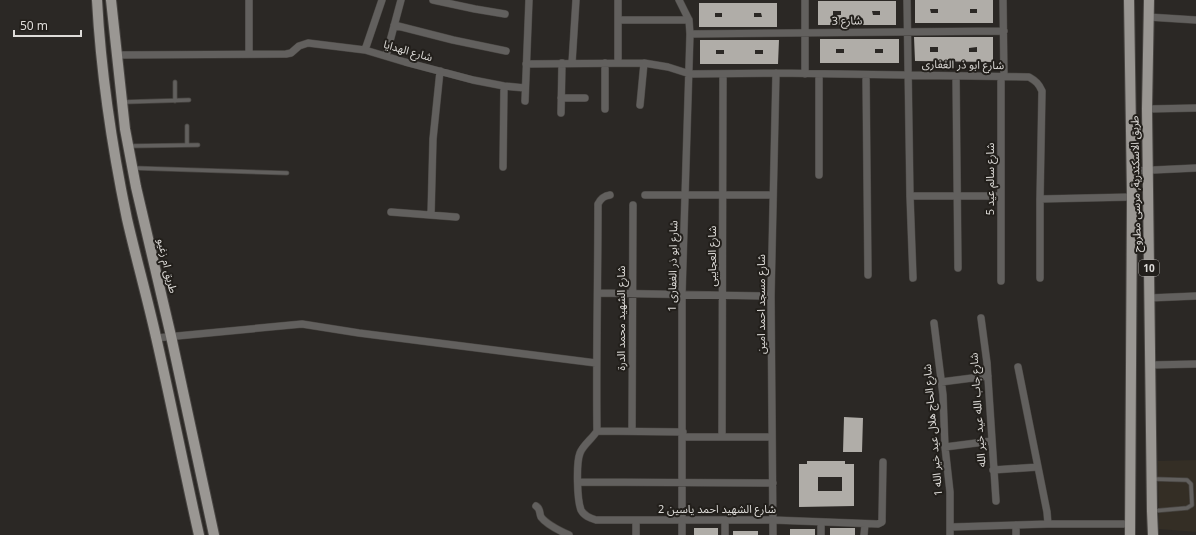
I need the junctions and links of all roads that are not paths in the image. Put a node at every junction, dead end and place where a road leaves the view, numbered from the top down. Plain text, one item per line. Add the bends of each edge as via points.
1 (97, 0) edge
2 (111, 0) edge
3 (249, 0) edge
4 (382, 0) edge
5 (401, 0) edge
6 (433, 0) edge
7 (528, 0) edge
8 (576, 0) edge
9 (618, 0) edge
10 (679, 0) edge
11 (805, 0) edge
12 (907, 0) edge
13 (1004, 0) edge
14 (1128, 0) edge
15 (1149, 0) edge
16 (505, 14) dead end
17 (112, 17) junction
18 (1148, 17) junction
19 (98, 20) junction
20 (618, 20) junction
21 (689, 20) junction
22 (1196, 20) edge
23 (394, 25) junction
24 (1004, 31) junction
25 (805, 32) junction
26 (908, 32) junction
27 (690, 34) junction
28 (365, 50) junction
29 (506, 51) dead end
30 (249, 54) junction
31 (116, 55) junction
32 (386, 56) junction
33 (572, 63) junction
34 (605, 63) junction
35 (618, 63) junction
36 (644, 63) junction
37 (526, 64) junction
38 (562, 64) junction
39 (440, 71) junction
40 (690, 74) junction
41 (723, 74) junction
42 (776, 74) junction
43 (805, 74) junction
44 (819, 75) junction
45 (866, 75) junction
46 (908, 76) junction
47 (956, 76) junction
48 (1003, 77) junction
49 (175, 82) dead end
50 (504, 86) junction
51 (525, 88) junction
52 (561, 98) junction
53 (585, 98) dead end
54 (189, 100) dead end
55 (175, 101) junction
56 (525, 101) dead end
57 (122, 102) junction
58 (640, 105) dead end
59 (1196, 108) edge
60 (605, 109) dead end
61 (1147, 109) junction
62 (560, 113) dead end
63 (187, 126) dead end
64 (187, 145) junction
65 (198, 145) dead end
66 (128, 146) junction
67 (503, 167) dead end
68 (132, 168) junction
69 (1196, 168) edge
70 (1149, 170) junction
71 (1132, 171) junction
72 (288, 173) dead end
73 (819, 175) dead end
74 (610, 194) dead end
75 (645, 195) dead end
76 (686, 195) junction
77 (723, 195) junction
78 (773, 195) junction
79 (910, 196) junction
80 (957, 196) junction
81 (1001, 196) junction
82 (1132, 197) junction
83 (1040, 199) junction
84 (633, 205) dead end
85 (391, 212) dead end
86 (431, 215) junction
87 (456, 217) dead end
88 (958, 268) dead end
89 (868, 275) dead end
90 (913, 278) dead end
91 (1040, 278) dead end
92 (1001, 281) dead end
93 (598, 292) junction
94 (632, 293) junction
95 (682, 294) junction
96 (723, 295) junction
97 (771, 296) junction
98 (1196, 296) edge
99 (1149, 298) junction
100 (981, 318) dead end
101 (934, 323) dead end
102 (171, 336) junction
103 (156, 338) junction
104 (596, 363) junction
105 (1196, 364) edge
106 (1150, 365) junction
107 (1018, 366) dead end
108 (988, 376) junction
109 (941, 382) junction
110 (597, 431) junction
111 (632, 431) junction
112 (683, 434) junction
113 (722, 437) junction
114 (772, 437) junction
115 (992, 441) junction
116 (945, 447) junction
117 (883, 462) dead end
118 (1038, 467) junction
119 (993, 470) junction
120 (1151, 479) junction
121 (682, 481) junction
122 (578, 482) junction
123 (773, 483) junction
124 (203, 486) junction
125 (189, 490) junction
126 (996, 501) dead end
127 (536, 506) dead end
128 (1152, 511) junction
129 (636, 520) junction
130 (725, 520) junction
131 (773, 520) junction
132 (683, 521) junction
133 (821, 522) junction
134 (865, 524) junction
135 (1048, 524) junction
136 (1130, 524) junction
137 (1016, 525) junction
138 (555, 531) edge
139 (950, 531) edge
140 (199, 535) edge
141 (214, 535) edge
142 (568, 535) edge
143 (636, 535) edge
144 (682, 535) edge
145 (725, 535) edge
146 (773, 535) edge
147 (821, 535) edge
148 (864, 535) edge
149 (1016, 535) edge
150 (1130, 535) edge
151 (1153, 535) edge

1 - 19 main road
2 - 17 main road, طريق ام زغيو
3 - 30 street
4 - 28 street
5 - 23 street
6 - 16 street
7 - 37 street
8 - 33 street
9 - 20 street
10 - 21 street, شارع ابو ذر الغفارى 1
11 - 25 street
12 - 26 street
13 - 24 street, شارع سالم عيد 5
14 - 71 main road, طريق الاسكندرية, مرسى مطروح / 10
15 - 18 main road, طريق الاسكندرية, مرسى مطروح / 10
17 - 19 main road
17 - 31 main road, طريق ام زغيو
18 - 22 street
18 - 61 main road, طريق الاسكندرية, مرسى مطروح / 10
19 - 103 main road via 110,130
20 - 21 street
20 - 35 street
21 - 27 street, شارع ابو ذر الغفارى 1
23 - 29 street
23 - 32 street
24 - 26 street, شارع 3
24 - 48 street, شارع سالم عيد 5
25 - 26 street, شارع 3
25 - 27 street, شارع 3
25 - 43 street
26 - 46 street
27 - 40 street, شارع ابو ذر الغفارى 1
28 - 30 street, شارع الهدايا via 308,43 286,54
28 - 32 street, شارع الهدايا
30 - 31 street
31 - 57 main road, طريق ام زغيو
32 - 39 street, شارع الهدايا
33 - 34 street, شارع ابو ذر الغفارى
33 - 38 street, شارع ابو ذر الغفارى
34 - 35 street, شارع ابو ذر الغفارى
34 - 60 street
35 - 36 street, شارع ابو ذر الغفارى
36 - 40 street, شارع ابو ذر الغفارى
36 - 58 street
37 - 38 street, شارع ابو ذر الغفارى
37 - 51 street
38 - 52 street
39 - 50 street, شارع الهدايا
39 - 86 street via 433,139
40 - 41 street, شارع ابو ذر الغفارى
40 - 76 street, شارع ابو ذر الغفارى 1
41 - 42 street, شارع ابو ذر الغفارى
41 - 77 street, شارع العجايبى
42 - 43 street, شارع ابو ذر الغفارى
42 - 78 street, شارع مسجد احمد امين
43 - 44 street, شارع ابو ذر الغفارى
44 - 45 street, شارع ابو ذر الغفارى
44 - 73 street
45 - 46 street, شارع ابو ذر الغفارى
45 - 89 street
46 - 47 street, شارع ابو ذر الغفارى
46 - 79 street
47 - 48 street, شارع ابو ذر الغفارى
47 - 80 street
48 - 81 street, شارع سالم عيد 5
48 - 83 street, شارع ابو ذر الغفارى via 1029,77 1035,80 1042,91
49 - 55 lane
50 - 51 street, شارع الهدايا
50 - 67 street
51 - 56 street
52 - 53 street
52 - 62 street
54 - 55 lane
55 - 57 lane
57 - 66 main road, طريق ام زغيو
59 - 61 street
61 - 70 main road, طريق الاسكندرية, مرسى مطروح / 10
63 - 64 lane
64 - 65 lane
64 - 66 lane
66 - 68 main road, طريق ام زغيو
68 - 72 lane
68 - 102 main road, طريق ام زغيو
69 - 70 street
70 - 71 street
70 - 99 main road, طريق الاسكندرية, مرسى مطروح / 10
71 - 82 main road, طريق الاسكندرية, مرسى مطروح / 10
74 - 93 street via 600,199 598,204
75 - 76 street
76 - 77 street
76 - 95 street, شارع ابو ذر الغفارى 1
77 - 78 street
77 - 96 street, شارع العجايبى
78 - 97 street, شارع مسجد احمد امين
79 - 80 street
79 - 90 street
80 - 81 street
80 - 88 street
81 - 92 street, شارع سالم عيد 5
82 - 83 street
82 - 136 main road, طريق الاسكندرية, مرسى مطروح / 10
83 - 91 street, شارع ابو ذر الغفارى
84 - 94 street, شارع الشهيد محمد الدرة
85 - 86 street
86 - 87 street
93 - 94 street
93 - 104 street
94 - 95 street
94 - 111 street, شارع الشهيد محمد الدرة
95 - 96 street
95 - 112 street, شارع ابو ذر الغفارى 1
96 - 97 street
96 - 113 street, شارع العجايبى
97 - 114 street, شارع مسجد احمد امين
98 - 99 street
99 - 106 main road, طريق الاسكندرية, مرسى مطروح / 10
100 - 108 street, شارع جاب الله عيد خير الله
101 - 109 street, شارع الحاج هلال عيد خير الله 1
102 - 103 street
102 - 104 street via 302,324
102 - 124 main road, طريق ام زغيو
103 - 125 main road
104 - 110 street
105 - 106 street
106 - 120 main road, طريق الاسكندرية, مرسى مطروح / 10
107 - 118 street
108 - 109 street
108 - 115 street, شارع جاب الله عيد خير الله
109 - 116 street, شارع الحاج هلال عيد خير الله 1
110 - 111 street
110 - 122 street, شارع الشهيد احمد ياسين 2 via 580,452
111 - 112 street
112 - 113 street
112 - 121 street, شارع ابو ذر الغفارى 1
113 - 114 street
114 - 123 street, شارع مسجد احمد امين
115 - 116 street
115 - 119 street, شارع جاب الله عيد خير الله
116 - 139 street, شارع الحاج هلال عيد خير الله 1 via 950,492
117 - 134 street, شارع الشهيد احمد ياسين 2 via 882,522
118 - 119 street
118 - 135 street
119 - 126 street, شارع جاب الله عيد خير الله
120 - 128 main road, طريق الاسكندرية, مرسى مطروح / 10
120 - 128 lane via 1187,480 1191,484 1192,505 1187,508
121 - 122 street
121 - 123 street
121 - 132 street, شارع ابو ذر الغفارى 1
122 - 129 street, شارع الشهيد احمد ياسين 2 via 581,510 587,517 596,520
123 - 131 street, شارع مسجد احمد امين
124 - 125 main road
124 - 141 main road, طريق ام زغيو
125 - 140 main road
127 - 138 street via 540,509 541,516
128 - 151 main road, طريق الاسكندرية, مرسى مطروح / 10
129 - 132 street, شارع الشهيد احمد ياسين 2
129 - 143 street
130 - 131 street, شارع الشهيد احمد ياسين 2
130 - 132 street, شارع الشهيد احمد ياسين 2
130 - 145 street
131 - 133 street, شارع الشهيد احمد ياسين 2
131 - 146 street, شارع مسجد احمد امين
132 - 144 street, شارع ابو ذر الغفارى 1
133 - 134 street, شارع الشهيد احمد ياسين 2
133 - 147 street
134 - 148 street
135 - 136 street
135 - 137 street
136 - 150 main road, طريق الاسكندرية, مرسى مطروح / 10
137 - 139 street
137 - 149 street
138 - 142 street

